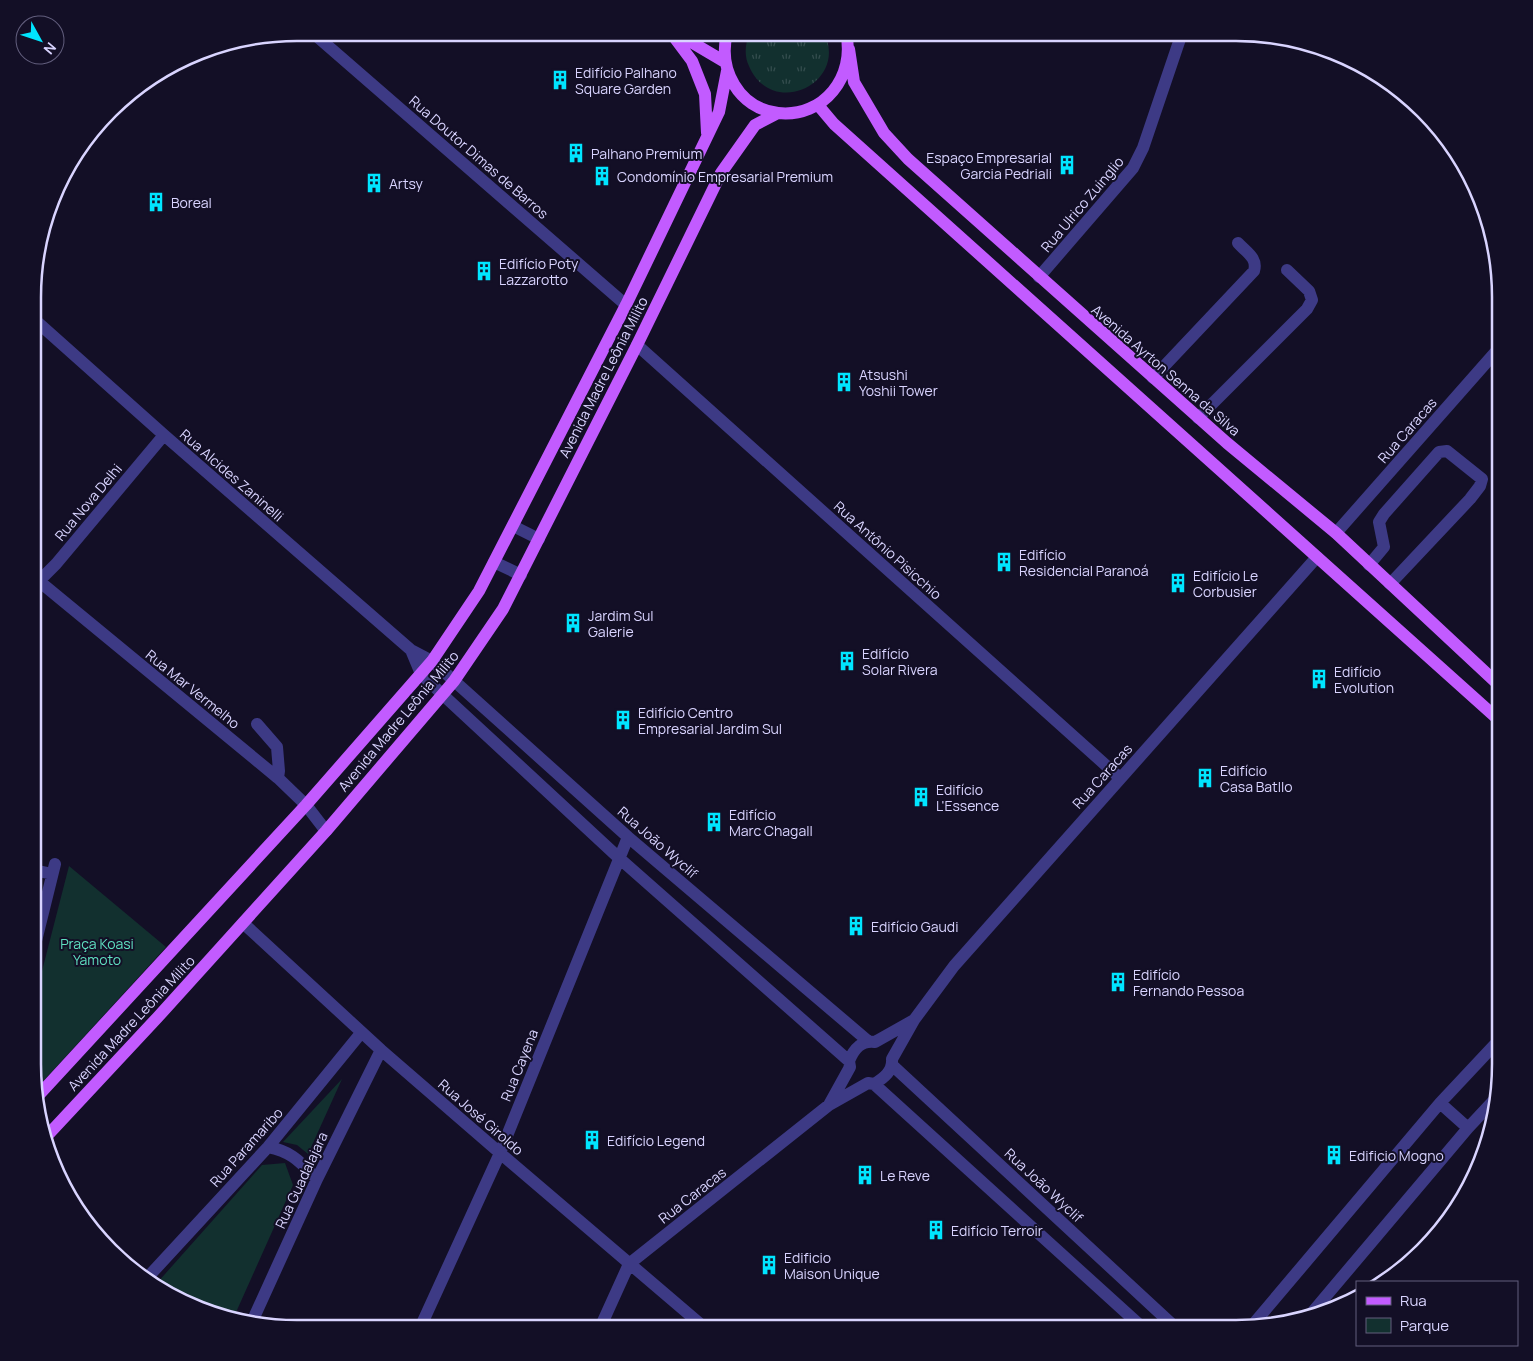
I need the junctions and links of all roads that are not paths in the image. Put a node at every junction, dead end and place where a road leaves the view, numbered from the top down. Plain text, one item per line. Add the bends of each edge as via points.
1 (323, 41) edge
2 (677, 41) edge
3 (688, 41) edge
4 (725, 41) edge
5 (847, 41) edge
6 (1179, 41) edge
7 (848, 49) junction
8 (726, 66) junction
9 (818, 105) junction
10 (778, 113) junction
11 (708, 134) junction
12 (1238, 243) dead end
13 (1287, 270) dead end
14 (1039, 278) junction
15 (626, 305) junction
16 (41, 325) edge
17 (637, 345) junction
18 (1492, 355) edge
19 (1153, 378) junction
20 (1198, 418) junction
21 (164, 435) junction
22 (513, 526) junction
23 (1336, 534) junction
24 (539, 539) junction
25 (1317, 557) junction
26 (494, 562) junction
27 (1369, 565) junction
28 (521, 575) junction
29 (41, 577) edge
30 (1390, 584) junction
31 (41, 585) edge
32 (411, 650) junction
33 (432, 661) junction
34 (421, 674) junction
35 (1492, 679) edge
36 (454, 681) junction
37 (442, 694) junction
38 (1492, 715) edge
39 (257, 724) dead end
40 (278, 778) junction
41 (1120, 778) junction
42 (306, 805) junction
43 (326, 831) junction
44 (628, 837) junction
45 (619, 858) junction
46 (41, 870) edge
47 (41, 921) edge
48 (243, 923) junction
49 (914, 1020) junction
50 (361, 1033) junction
51 (871, 1042) junction
52 (1492, 1048) edge
53 (381, 1050) junction
54 (892, 1062) junction
55 (849, 1064) junction
56 (871, 1084) junction
57 (43, 1091) edge
58 (1440, 1103) junction
59 (829, 1105) junction
60 (1488, 1106) edge
61 (1468, 1128) junction
62 (51, 1132) edge
63 (268, 1147) junction
64 (500, 1153) junction
65 (317, 1179) junction
66 (629, 1264) junction
67 (150, 1274) edge
68 (1317, 1306) edge
69 (254, 1316) edge
70 (1258, 1319) edge
71 (424, 1320) edge
72 (604, 1320) edge
73 (696, 1320) edge
74 (1134, 1320) edge
75 (1167, 1320) edge

1 - 15 street, Rua Doutor Dimas de Barros
2 - 11 main road via 692,61 705,94
3 - 8 main road
4 - 8 main road, Avenida Madre Leônia Milito
5 - 7 main road
6 - 14 street, Rua Ulrico Zuinglio via 1143,148 1133,168
7 - 9 main road via 847,66 841,81
7 - 14 main road, Avenida Ayrton Senna da Silva via 854,82 884,133 908,159
8 - 10 main road via 735,86 746,99
8 - 11 main road, Avenida Madre Leônia Milito via 719,112
9 - 10 main road via 799,112
9 - 25 main road via 834,124
10 - 17 main road, Avenida Madre Leônia Milito via 755,125 721,173
11 - 15 main road, Avenida Madre Leônia Milito
12 - 19 street via 1254,258 1254,271
13 - 20 street via 1310,291 1312,300
14 - 19 main road, Avenida Ayrton Senna da Silva
15 - 22 main road, Avenida Madre Leônia Milito
16 - 21 street, Rua Alcides Zaninelli
17 - 24 main road, Avenida Madre Leônia Milito
17 - 41 street, Rua Antônio Pisicchio
18 - 23 street, Rua Caracas
19 - 20 main road, Avenida Ayrton Senna da Silva
20 - 23 main road, Avenida Ayrton Senna da Silva
21 - 29 street, Rua Nova Delhi via 56,564
21 - 32 street, Rua Alcides Zaninelli
22 - 24 street
22 - 26 main road, Avenida Madre Leônia Milito
23 - 27 main road, Avenida Ayrton Senna da Silva
24 - 28 main road, Avenida Madre Leônia Milito
25 - 38 main road
25 - 41 street, Rua Caracas
26 - 28 street
26 - 33 main road, Avenida Madre Leônia Milito via 479,591
27 - 30 main road, Avenida Ayrton Senna da Silva
27 - 30 street via 1384,547 1379,522 1439,452 1447,451 1482,479 1470,499
28 - 36 main road, Avenida Madre Leônia Milito via 503,609
30 - 35 main road, Avenida Ayrton Senna da Silva
31 - 40 street, Rua Mar Vermelho
32 - 33 street, Rua Alcides Zaninelli
32 - 34 street, Rua Alcides Zaninelli
33 - 34 main road, Avenida Madre Leônia Milito
33 - 36 street, Rua João Wyclif
34 - 37 street
34 - 42 main road, Avenida Madre Leônia Milito
36 - 37 main road, Avenida Madre Leônia Milito
36 - 44 street, Rua João Wyclif
37 - 43 main road, Avenida Madre Leônia Milito
37 - 45 street
39 - 40 street via 278,747
40 - 42 street, Rua Mar Vermelho
41 - 49 street, Rua Caracas via 954,966
42 - 43 street, Rua Mar Vermelho
42 - 57 main road, Avenida Madre Leônia Milito
43 - 48 main road, Avenida Madre Leônia Milito
44 - 45 street, Rua Cayena
44 - 51 street, Rua João Wyclif
45 - 55 street
45 - 64 street, Rua Cayena
46 - 47 street via 54,869
48 - 50 street, Rua José Giroldo
48 - 62 main road, Avenida Madre Leônia Milito
49 - 51 street, Rua Caracas
49 - 54 street, Rua Caracas
50 - 53 street, Rua José Giroldo
50 - 63 street, Rua Paramaribo
51 - 54 street, Rua João Wyclif via 879,1042 886,1047
51 - 55 street, Rua Caracas via 856,1048
52 - 58 street
53 - 64 street, Rua José Giroldo
53 - 65 street, Rua Guadalajara
54 - 56 street, Rua Caracas via 888,1074
54 - 75 street, Rua João Wyclif
55 - 56 street via 855,1078
55 - 59 street, Rua Caracas
56 - 59 street, Rua Caracas
56 - 74 street
58 - 61 street
58 - 70 street
59 - 66 street, Rua Caracas
60 - 61 street
61 - 68 street
63 - 65 street via 295,1156
63 - 67 street, Rua Paramaribo
64 - 66 street, Rua José Giroldo
64 - 71 street, Rua Cayena
65 - 69 street, Rua Guadalajara
66 - 72 street, Rua Caracas
66 - 73 street, Rua José Giroldo

